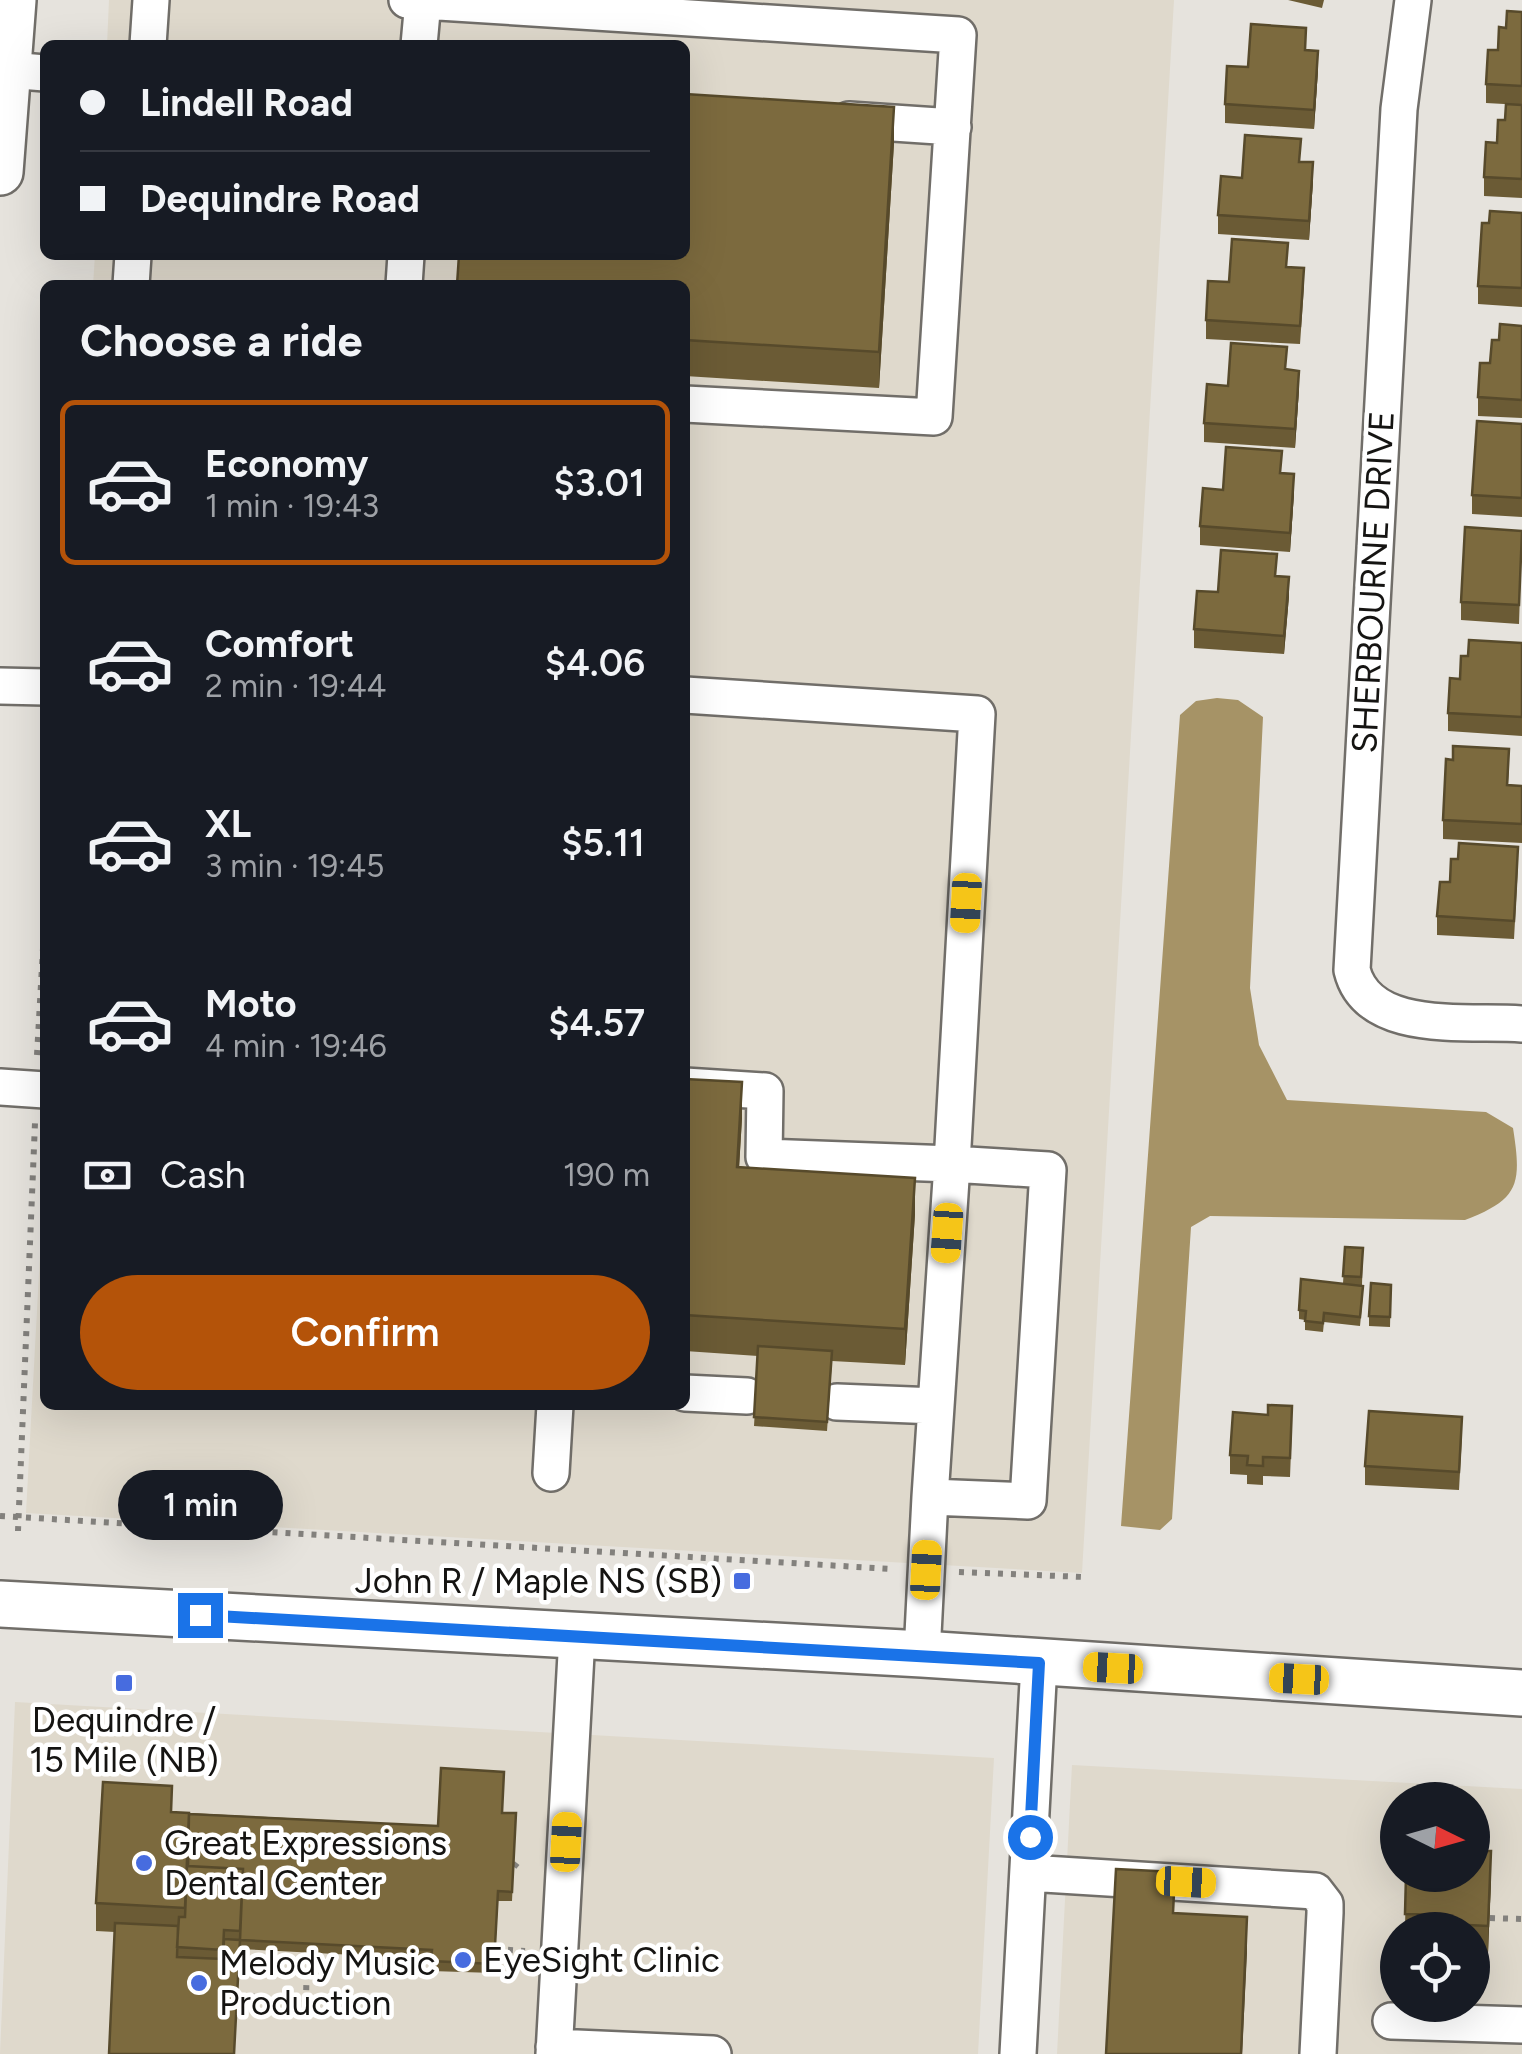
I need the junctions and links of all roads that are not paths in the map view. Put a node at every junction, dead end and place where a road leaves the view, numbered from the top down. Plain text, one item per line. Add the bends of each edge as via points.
1 (13, 0) edge
2 (151, 0) edge
3 (407, 0) edge
4 (1414, 0) edge
5 (423, 1) edge
6 (148, 40) edge
7 (420, 40) edge
8 (26, 72) edge
9 (819, 118) edge
10 (953, 127) junction
11 (0, 162) edge
12 (0, 172) edge
13 (690, 404) edge
14 (0, 686) edge
15 (40, 687) edge
16 (690, 695) edge
17 (1522, 1024) edge
18 (690, 1086) edge
19 (0, 1087) edge
20 (40, 1105) edge
21 (952, 1164) junction
22 (690, 1393) edge
23 (747, 1396) dead end
24 (837, 1402) dead end
25 (936, 1406) junction
26 (555, 1410) edge
27 (551, 1473) dead end
28 (930, 1497) junction
29 (0, 1604) edge
30 (577, 1636) junction
31 (922, 1654) junction
32 (1039, 1663) junction
33 (1522, 1693) edge
34 (1028, 1873) junction
35 (1424, 2022) edge
36 (1522, 2025) edge
37 (554, 2050) edge
38 (713, 2054) edge
39 (1018, 2054) edge
40 (1318, 2054) edge

1 - 8 main road
2 - 6 street
3 - 5 street
4 - 17 street, SHERBOURNE DRIVE via 1398,128 1352,970 1356,987 1383,1012
5 - 7 street
5 - 10 street via 958,35
8 - 11 main road
9 - 10 street
10 - 13 street via 934,417
11 - 12 main road
14 - 15 street
16 - 21 street via 977,714
18 - 21 street via 765,1090 764,1157
19 - 20 street
21 - 25 street
21 - 28 street via 1048,1170 1028,1501
22 - 23 street
24 - 25 street
25 - 28 street
26 - 27 street
28 - 31 street
29 - 30 main road
30 - 31 main road
30 - 37 street
31 - 32 main road
32 - 33 main road
32 - 34 street
34 - 39 street
34 - 40 street via 1315,1891 1326,1913
35 - 36 street
37 - 38 street

